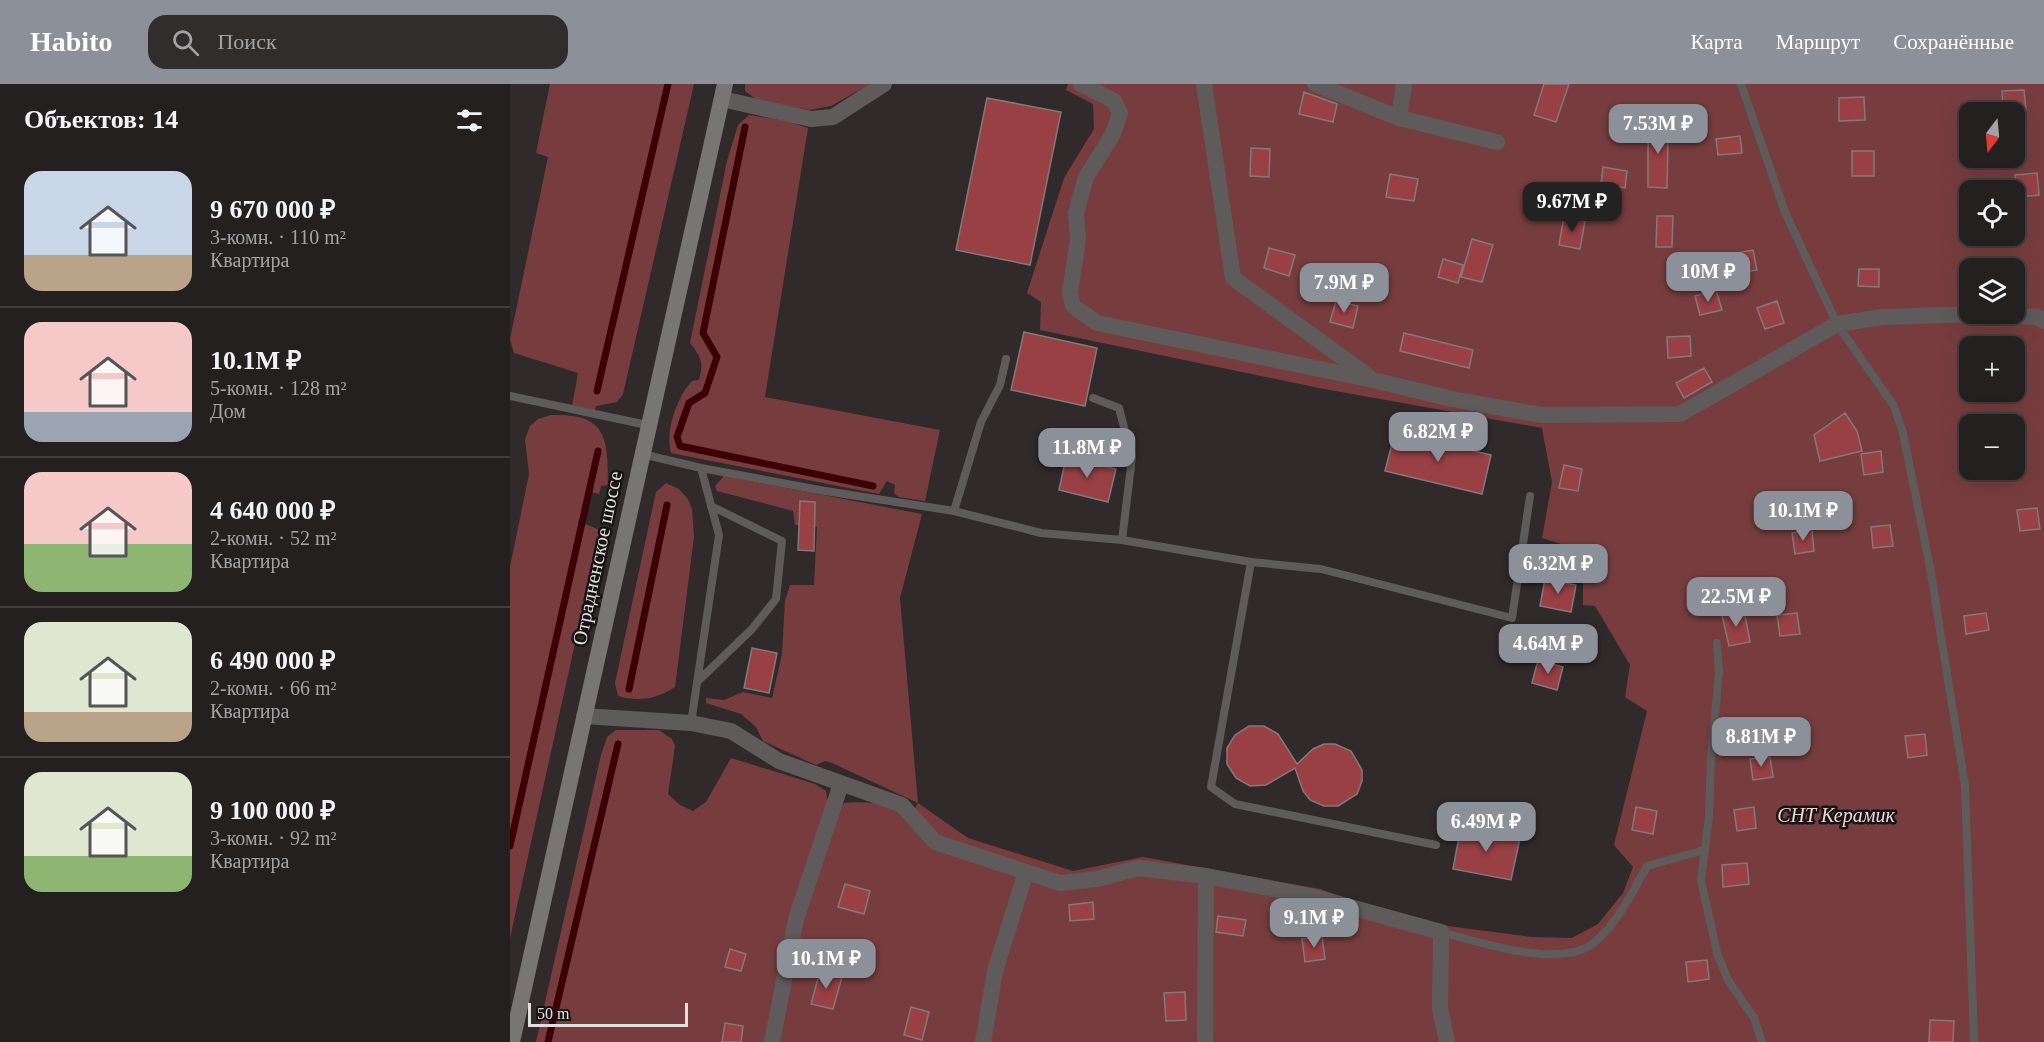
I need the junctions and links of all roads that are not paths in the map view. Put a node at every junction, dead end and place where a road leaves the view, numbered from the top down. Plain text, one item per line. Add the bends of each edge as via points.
1 (884, 84) edge
2 (1081, 84) edge
3 (1204, 84) edge
4 (1315, 84) edge
5 (1404, 84) edge
6 (1741, 84) edge
7 (724, 91) edge
8 (1399, 118) junction
9 (1497, 142) dead end
10 (1959, 315) edge
11 (2025, 315) edge
12 (2042, 316) edge
13 (1837, 324) junction
14 (1006, 359) dead end
15 (1373, 380) junction
16 (510, 396) edge
17 (1093, 398) dead end
18 (647, 425) junction
19 (642, 454) junction
20 (701, 468) junction
21 (1530, 496) dead end
22 (711, 506) junction
23 (954, 511) junction
24 (1122, 540) junction
25 (1251, 562) junction
26 (1717, 643) dead end
27 (697, 682) junction
28 (584, 717) junction
29 (691, 723) junction
30 (841, 784) junction
31 (1436, 845) dead end
32 (1704, 850) junction
33 (1026, 872) junction
34 (1206, 876) junction
35 (1441, 932) junction
36 (512, 1042) edge
37 (772, 1042) edge
38 (983, 1042) edge
39 (1205, 1042) edge
40 (1447, 1042) edge
41 (1762, 1042) edge
42 (1974, 1042) edge

1 - 7 street via 833,117 811,119
2 - 15 street via 1114,101 1120,113 1113,134 1086,177 1076,213 1078,239 1070,293 1074,306 1097,323
3 - 15 street via 1233,278
4 - 8 street
5 - 8 street
6 - 13 lane via 1785,212
7 - 18 main road, Отрадненское шоссе
8 - 9 street
10 - 13 street via 1882,317
11 - 12 street
13 - 15 street via 1680,414 1541,415
13 - 42 lane via 1894,406 1930,567 1965,786
14 - 23 lane via 1000,385 981,422
16 - 18 lane
17 - 24 lane via 1119,408 1132,458
18 - 19 main road, Отрадненское шоссе
19 - 20 lane
19 - 28 main road, Отрадненское шоссе
20 - 22 lane
20 - 23 lane
21 - 25 lane via 1512,618 1322,569
22 - 27 lane via 718,535
22 - 27 lane via 782,542 776,599 752,629
23 - 24 lane via 1041,533
24 - 25 lane
25 - 31 lane via 1211,787 1235,804
26 - 32 lane via 1719,672
27 - 29 lane
28 - 29 street
28 - 36 main road, Отрадненское шоссе
29 - 30 street via 731,731 779,761
30 - 33 street via 902,805 935,842
30 - 37 street via 796,919
32 - 35 lane via 1647,866 1613,923 1582,951 1513,951
32 - 41 lane via 1701,880 1717,953 1728,980 1754,1018
33 - 34 street via 1060,883 1097,879 1138,868
33 - 38 street via 995,971
34 - 35 street via 1310,896
34 - 39 street
35 - 40 street via 1440,1008

